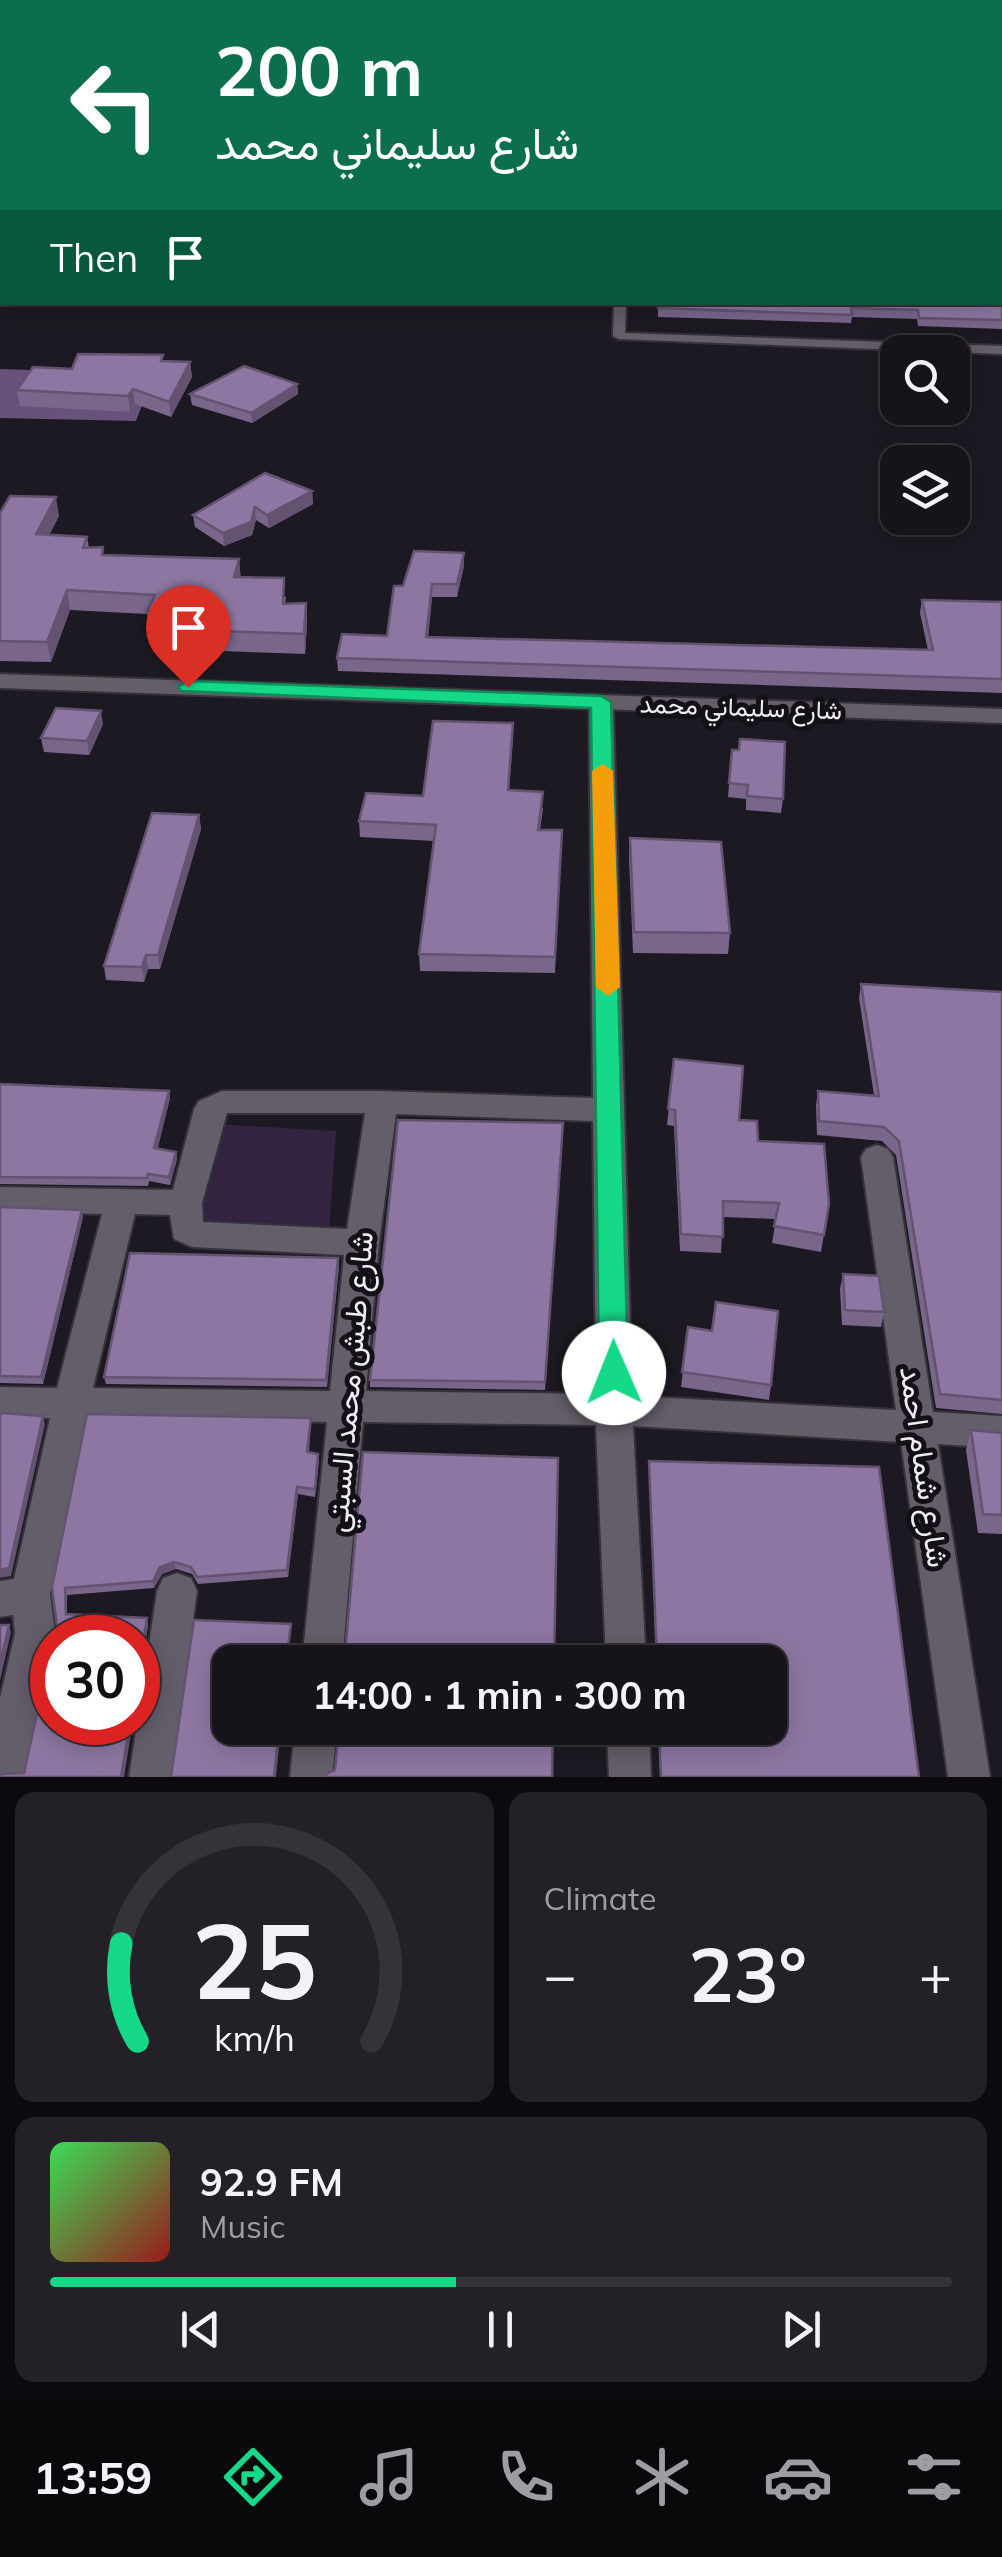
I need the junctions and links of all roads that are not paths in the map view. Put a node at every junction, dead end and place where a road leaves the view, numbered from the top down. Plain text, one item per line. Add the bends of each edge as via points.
1 (620, 305) edge
2 (1002, 350) edge
3 (0, 681) edge
4 (601, 702) junction
5 (1002, 716) edge
6 (382, 1102) junction
7 (611, 1110) junction
8 (877, 1157) dead end
9 (0, 1199) edge
10 (122, 1201) junction
11 (186, 1203) junction
12 (362, 1242) junction
13 (0, 1402) edge
14 (71, 1404) junction
15 (348, 1408) junction
16 (614, 1410) junction
17 (919, 1430) junction
18 (1002, 1432) edge
19 (177, 1591) dead end
20 (15, 1596) edge
21 (324, 1645) edge
22 (625, 1645) edge
23 (315, 1745) edge
24 (629, 1745) edge
25 (4, 1777) edge
26 (150, 1777) edge
27 (312, 1777) edge
28 (630, 1777) edge
29 (969, 1777) edge

1 - 2 lane via 619,336
3 - 4 street, شارع سليماني محمد
4 - 5 street, شارع سليماني محمد
4 - 7 street
6 - 7 street
6 - 11 street via 215,1104
6 - 12 street, شارع طبش محمد السبتي
7 - 16 street
8 - 17 street, شارع شمام احمد
9 - 10 street
10 - 11 street
10 - 14 street
11 - 12 street via 186,1230 192,1234
12 - 15 street, شارع طبش محمد السبتي
13 - 14 street
14 - 15 street
14 - 20 street
15 - 16 street
15 - 21 street, شارع طبش محمد السبتي
16 - 17 street
16 - 22 street
17 - 18 street
17 - 29 street, شارع شمام احمد
19 - 26 street
20 - 25 street via 35,1633
23 - 27 street
24 - 28 street

